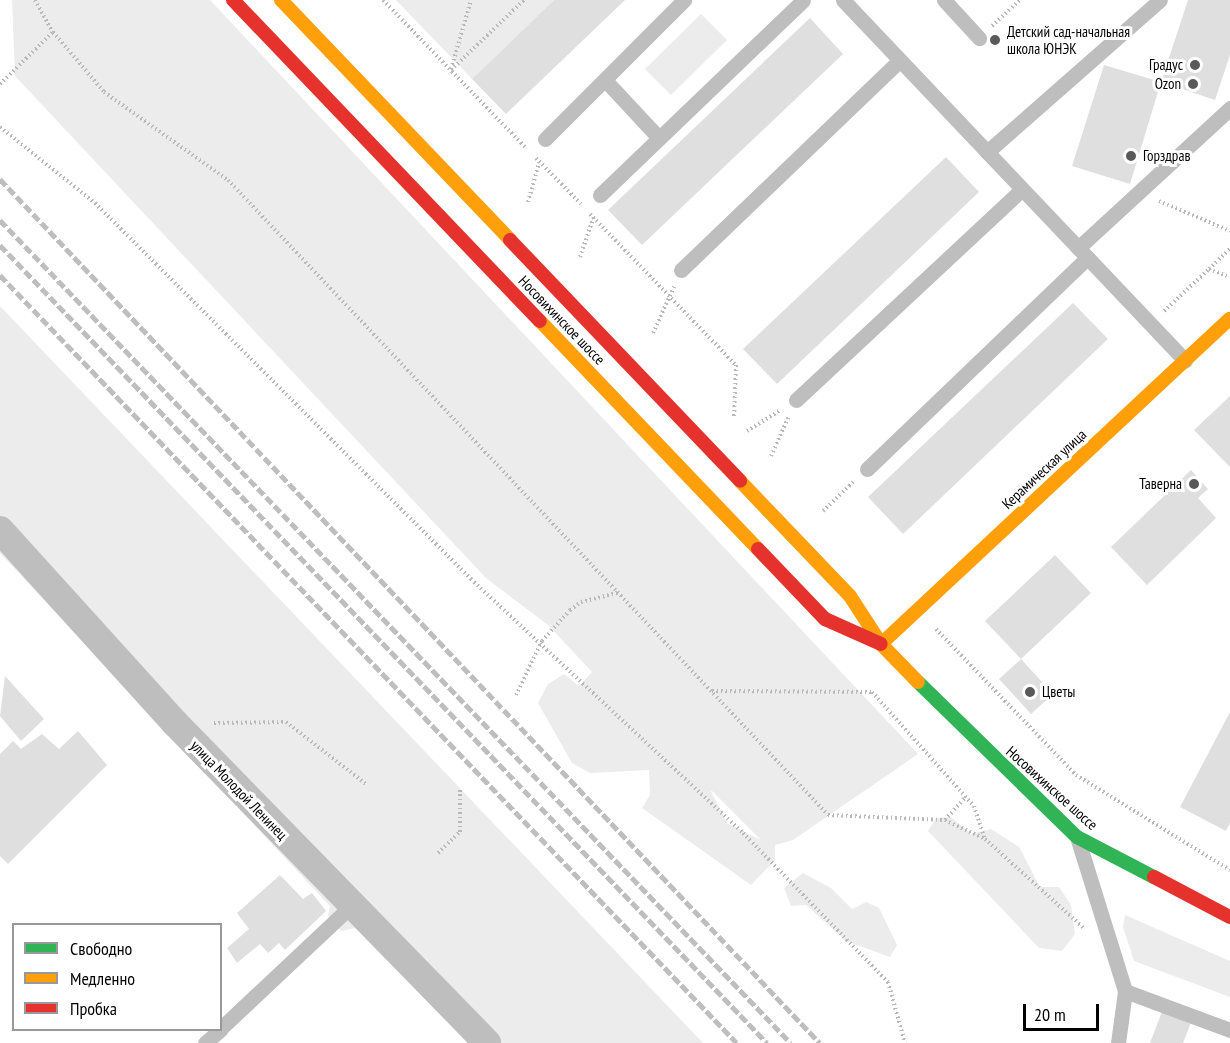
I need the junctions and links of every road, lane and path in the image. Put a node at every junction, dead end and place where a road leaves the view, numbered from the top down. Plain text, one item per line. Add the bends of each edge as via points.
1 (35, 0) edge
2 (233, 0) edge
3 (281, 0) edge
4 (383, 0) edge
5 (471, 0) edge
6 (524, 0) edge
7 (684, 0) edge
8 (803, 0) edge
9 (843, 0) edge
10 (944, 0) edge
11 (1020, 0) edge
12 (1160, 0) edge
13 (53, 32) junction
14 (979, 38) joint
15 (900, 60) junction
16 (451, 70) junction
17 (604, 80) junction
18 (0, 84) edge
19 (1230, 108) edge
20 (0, 127) edge
21 (659, 138) junction
22 (545, 139) joint
23 (987, 152) junction
24 (540, 162) junction
25 (1022, 189) junction
26 (1140, 192) junction
27 (600, 195) joint
28 (528, 202) dead end
29 (594, 217) junction
30 (1230, 231) edge
31 (1230, 249) edge
32 (1083, 253) junction
33 (580, 257) dead end
34 (1209, 269) junction
35 (681, 270) joint
36 (1227, 276) dead end
37 (670, 296) junction
38 (1230, 319) edge
39 (1150, 324) junction
40 (653, 333) dead end
41 (1185, 361) junction
42 (796, 400) junction
43 (734, 418) dead end
44 (747, 431) dead end
45 (771, 456) dead end
46 (867, 469) joint
47 (823, 511) dead end
48 (0, 530) edge
49 (619, 593) junction
50 (934, 627) dead end
51 (543, 641) junction
52 (881, 644) junction
53 (711, 691) junction
54 (516, 695) dead end
55 (175, 723) junction
56 (366, 784) dead end
57 (460, 789) dead end
58 (965, 798) junction
59 (945, 820) junction
60 (1077, 837) junction
61 (985, 839) junction
62 (438, 853) dead end
63 (1230, 870) edge
64 (351, 906) junction
65 (1230, 917) edge
66 (1114, 954) junction
67 (1125, 991) junction
68 (222, 1027) edge
69 (1226, 1029) edge
70 (218, 1031) edge
71 (1119, 1042) edge
72 (205, 1043) edge
73 (487, 1043) edge
74 (905, 1043) edge
75 (1216, 1043) edge

1 - 13 path
2 - 52 main road, Носовихинское шоссе via 825,619
3 - 52 main road, Носовихинское шоссе via 850,596
4 - 16 path
5 - 16 path
6 - 16 path
7 - 17 lane
8 - 21 lane
9 - 15 lane
10 - 14 lane
11 - 14 path
12 - 23 lane
13 - 18 path
13 - 49 path via 104,92 228,180
15 - 23 lane
15 - 35 lane
16 - 24 path
17 - 21 lane
17 - 22 lane
19 - 26 lane
20 - 51 path via 95,203 474,582
21 - 27 lane
22 - 24 path
23 - 25 lane
24 - 28 path
24 - 29 path
25 - 32 lane
25 - 42 lane
26 - 30 path
26 - 32 lane
27 - 29 path
29 - 33 path
29 - 37 path
31 - 34 path
32 - 39 lane
32 - 46 lane
34 - 36 path
34 - 39 path
35 - 37 path
37 - 40 path
37 - 43 path via 736,365
38 - 41 main road, Керамическая улица
39 - 41 lane
41 - 52 main road, Керамическая улица
42 - 44 path
42 - 45 path
46 - 47 path
48 - 55 street, улица Молодой Ленинец
49 - 51 path via 581,602
49 - 53 path
50 - 63 path via 1076,775
51 - 54 path
51 - 74 path via 743,833 888,982
52 - 60 main road, Носовихинское шоссе
53 - 58 path via 872,692
53 - 59 path via 828,815
55 - 56 path via 286,722
55 - 64 street, улица Молодой Ленинец
57 - 62 path via 460,832
58 - 59 path
58 - 61 path via 974,806
59 - 61 path
60 - 65 main road, Носовихинское шоссе
60 - 66 lane
61 - 66 path
64 - 68 lane
64 - 73 street, улица Молодой Ленинец
66 - 67 lane
67 - 69 lane
67 - 71 lane
69 - 75 lane
70 - 72 lane

